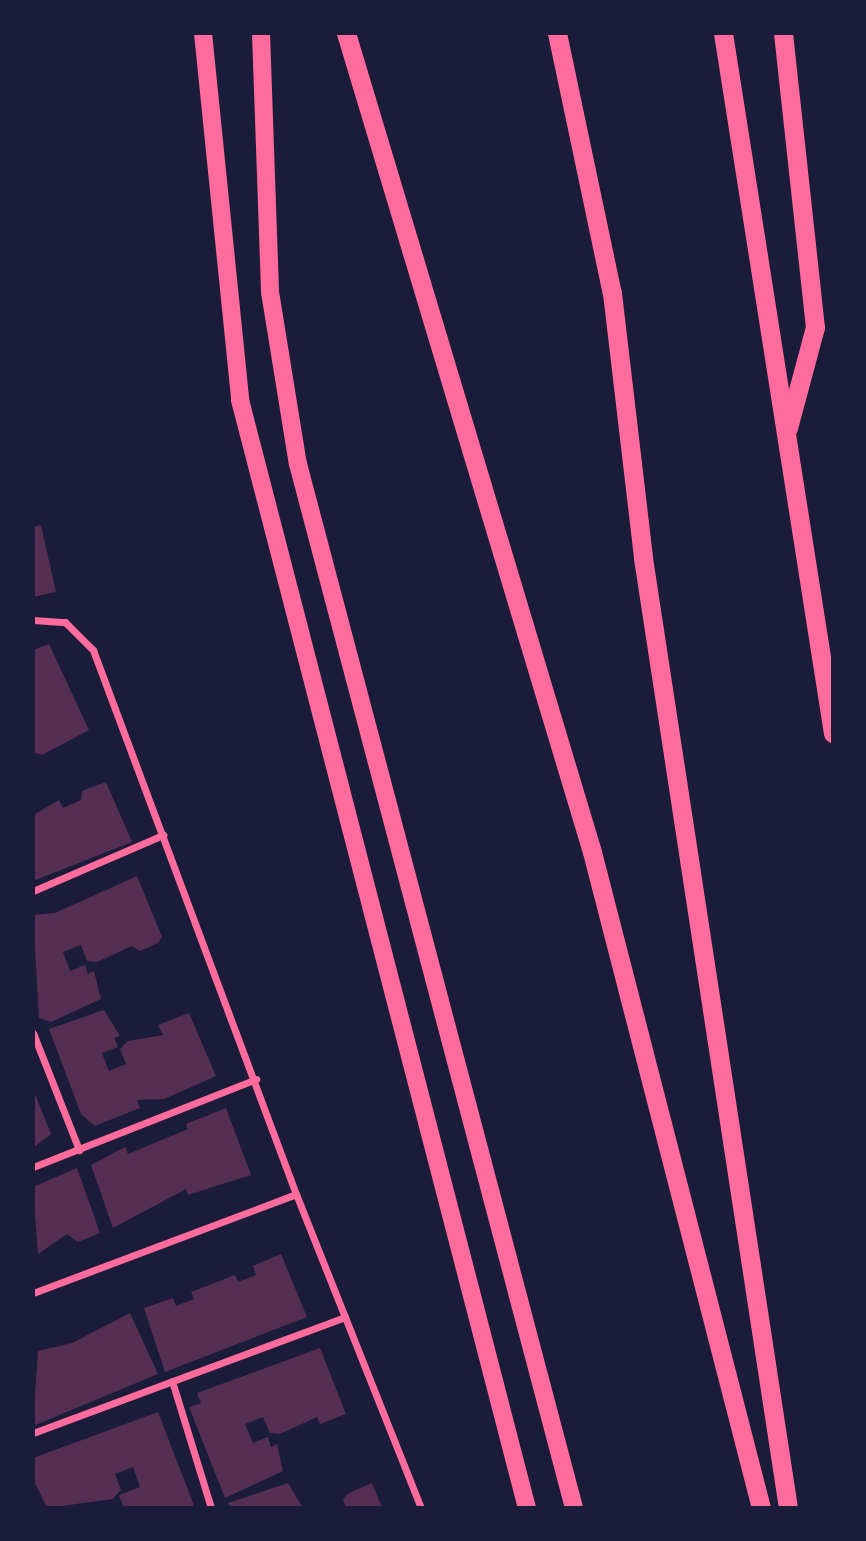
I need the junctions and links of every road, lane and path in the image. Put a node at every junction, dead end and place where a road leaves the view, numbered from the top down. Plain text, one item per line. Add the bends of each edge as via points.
1 (204, 33) edge
2 (261, 33) edge
3 (346, 33) edge
4 (557, 33) edge
5 (723, 33) edge
6 (783, 33) edge
7 (786, 436) junction
8 (33, 620) edge
9 (833, 733) edge
10 (163, 835) junction
11 (33, 891) edge
12 (33, 1033) edge
13 (256, 1079) junction
14 (79, 1150) junction
15 (33, 1167) edge
16 (296, 1194) junction
17 (33, 1293) edge
18 (345, 1317) junction
19 (172, 1381) junction
20 (33, 1433) edge
21 (211, 1508) edge
22 (421, 1508) edge
23 (527, 1508) edge
24 (574, 1508) edge
25 (761, 1508) edge
26 (788, 1508) edge

1 - 23 main road via 240,400
2 - 24 main road via 270,292 298,464
3 - 25 highway via 592,852
4 - 26 highway via 612,293 643,558
5 - 7 highway
6 - 7 highway via 815,327
7 - 9 highway
8 - 10 street via 65,622 93,650
10 - 11 street
10 - 13 street
12 - 14 street
13 - 14 street
13 - 16 street
14 - 15 street
16 - 17 street
16 - 18 street
18 - 19 street
18 - 22 street
19 - 20 street
19 - 21 street

